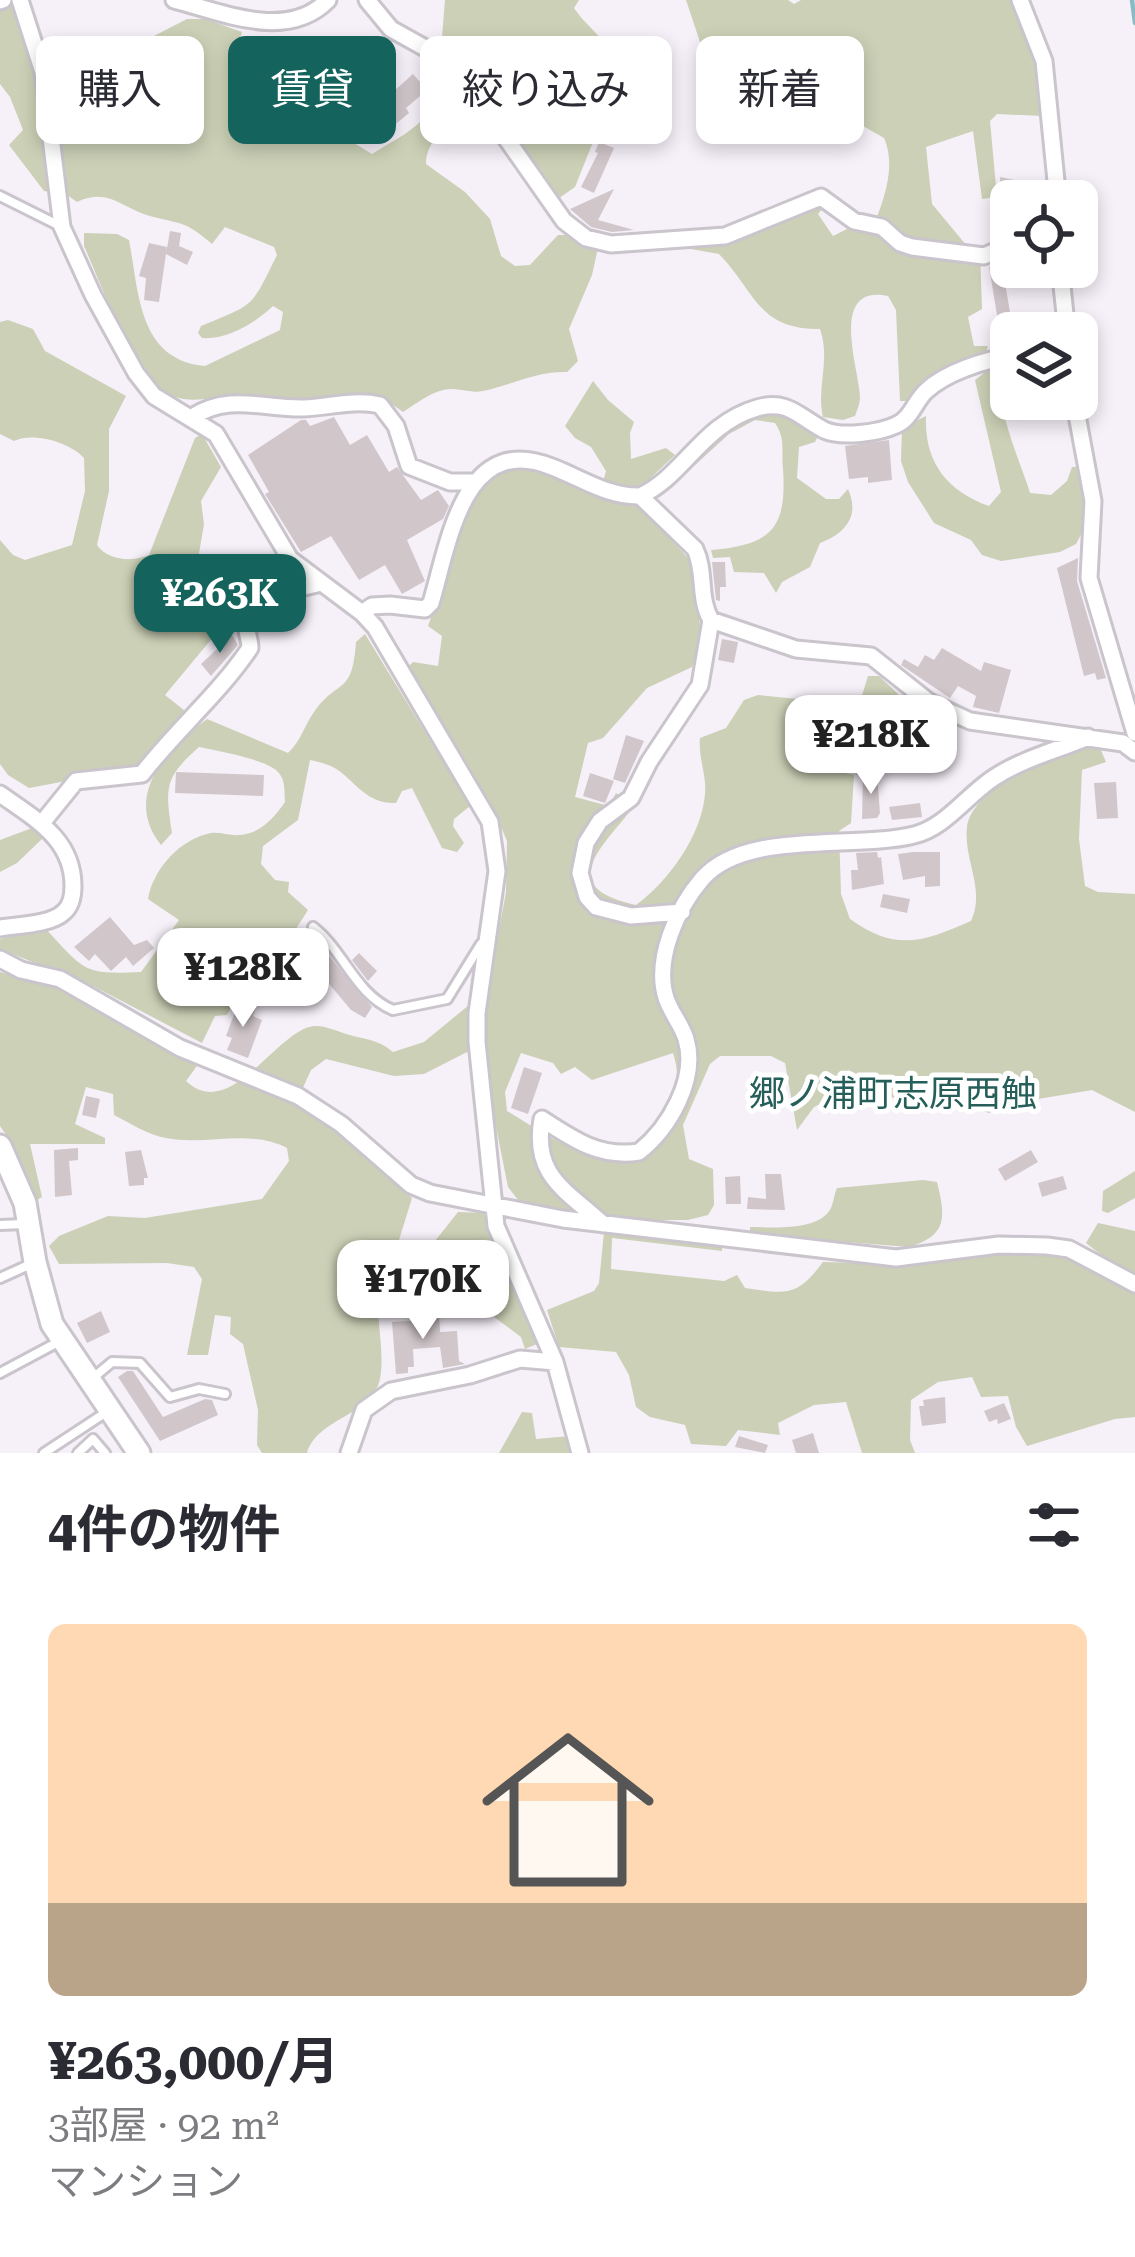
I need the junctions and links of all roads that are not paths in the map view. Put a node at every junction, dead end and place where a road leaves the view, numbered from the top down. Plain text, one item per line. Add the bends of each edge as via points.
1 (20, 0) edge
2 (174, 0) edge
3 (328, 0) edge
4 (367, 0) edge
5 (1020, 0) edge
6 (1056, 180) edge
7 (0, 196) edge
8 (62, 227) junction
9 (990, 253) edge
10 (990, 363) edge
11 (192, 417) junction
12 (1078, 420) edge
13 (476, 482) junction
14 (640, 496) junction
15 (321, 584) junction
16 (362, 613) junction
17 (711, 620) junction
18 (1135, 733) edge
19 (1088, 737) junction
20 (1135, 752) edge
21 (0, 794) edge
22 (41, 824) junction
23 (682, 912) junction
24 (314, 927) dead end
25 (0, 928) edge
26 (489, 929) junction
27 (0, 958) edge
28 (0, 1146) edge
29 (494, 1205) junction
30 (31, 1223) junction
31 (603, 1224) junction
32 (0, 1225) edge
33 (35, 1262) junction
34 (0, 1278) edge
35 (1135, 1284) edge
36 (61, 1340) junction
37 (555, 1362) junction
38 (0, 1373) edge
39 (90, 1381) junction
40 (225, 1394) dead end
41 (102, 1414) junction
42 (94, 1439) junction
43 (44, 1453) edge
44 (78, 1453) edge
45 (105, 1453) edge
46 (139, 1453) edge
47 (349, 1453) edge
48 (580, 1453) edge

1 - 8 street via 43,73
2 - 3 street via 271,23 308,16
4 - 9 street via 391,29 454,64 564,221 586,238 627,244 725,236 821,196 900,243
5 - 6 street via 1044,61
7 - 8 lane
8 - 11 street via 136,373 154,396
10 - 14 street via 929,388 899,424 881,429 828,432 791,408 756,409 712,432
11 - 13 street via 247,401 299,409 380,404 409,466 450,482
11 - 15 street via 216,434 284,552
12 - 18 street via 1093,501 1089,578
13 - 14 street via 513,459
13 - 16 street via 455,519 431,603
14 - 17 street via 695,549
15 - 16 street
15 - 22 street via 252,613 250,648 142,774 76,781
16 - 26 street via 490,822 497,871
17 - 19 street via 796,649 871,656 929,702 970,721
17 - 23 street via 700,685 631,798 592,830 581,861 583,889 596,907 632,916
19 - 20 street
19 - 23 street via 997,775 923,833 741,854 704,876
21 - 22 street
22 - 25 street via 68,852 69,904 58,916
23 - 31 street via 663,977 690,1058 668,1119 639,1152 619,1155 584,1146 542,1118 544,1167
24 - 26 lane via 360,985 393,1010 447,999
26 - 29 street via 477,1042
27 - 29 street via 60,980 180,1048 298,1096 411,1185
28 - 30 main road
29 - 31 street
29 - 37 street via 502,1246
30 - 32 lane
30 - 33 main road
31 - 35 street via 896,1258 1047,1246
33 - 34 lane
33 - 36 main road
36 - 38 lane
36 - 39 main road
37 - 47 street via 520,1359 391,1391 364,1410
37 - 48 street
39 - 40 lane via 112,1362 140,1363 170,1397 199,1389
39 - 41 main road
41 - 42 lane
41 - 43 lane
41 - 46 main road
42 - 44 lane
42 - 45 lane

